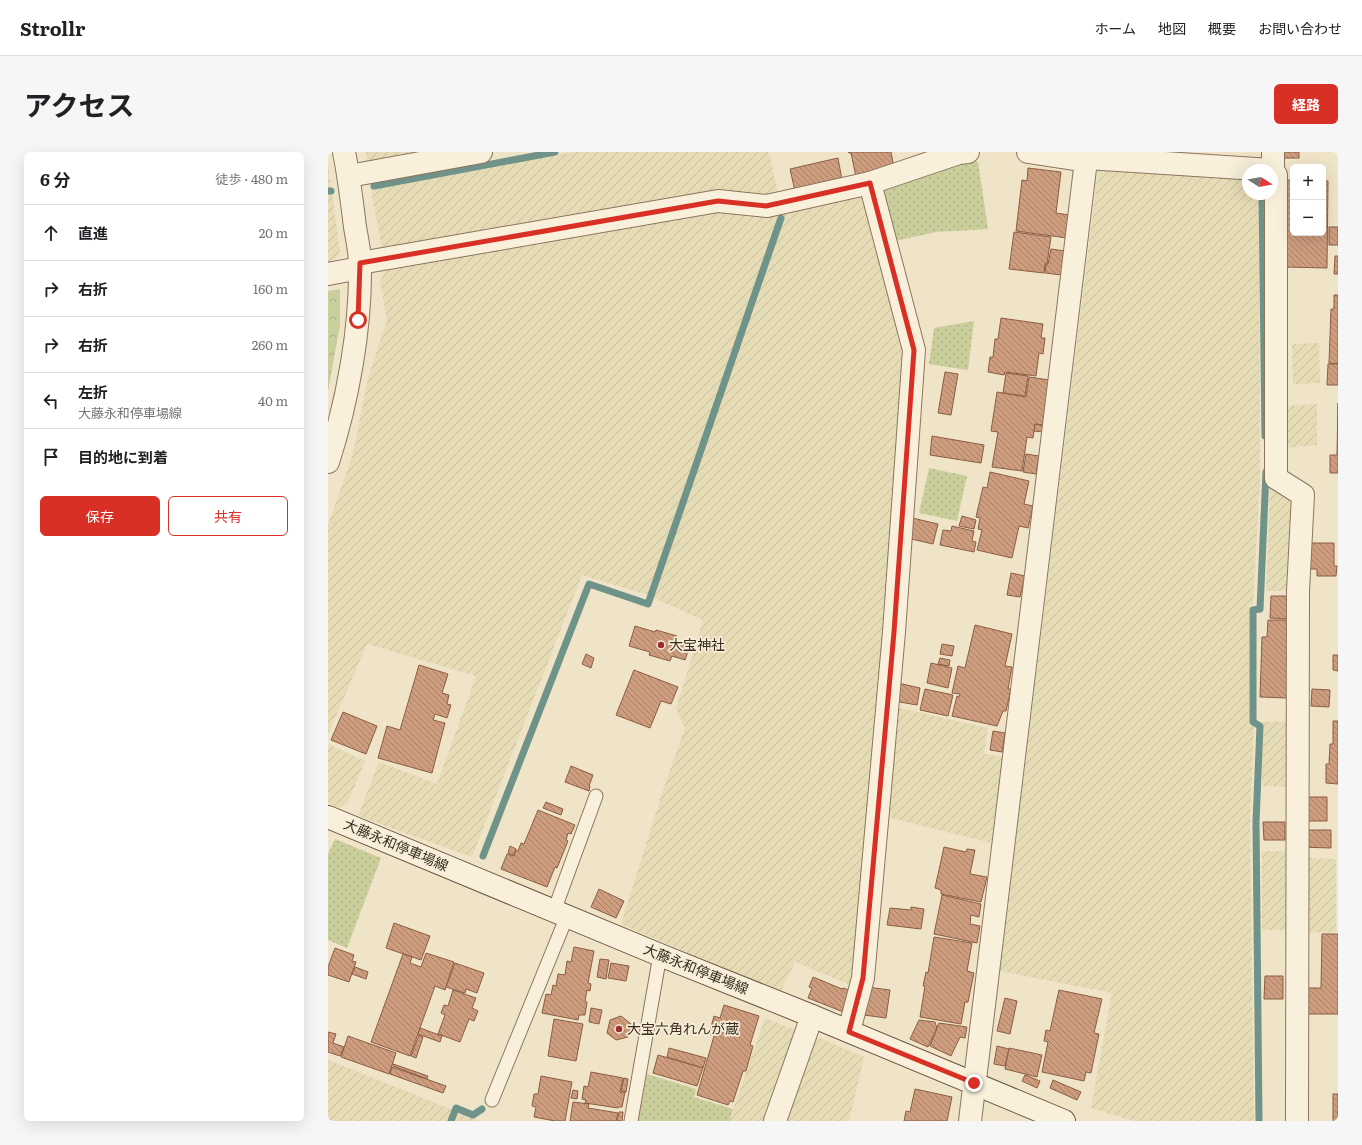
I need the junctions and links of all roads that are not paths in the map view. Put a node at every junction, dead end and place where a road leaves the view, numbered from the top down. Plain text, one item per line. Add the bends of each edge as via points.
1 (344, 152) edge
2 (481, 152) edge
3 (968, 152) edge
4 (1028, 152) edge
5 (1087, 157) edge
6 (1273, 161) edge
7 (348, 176) junction
8 (870, 183) junction
9 (360, 266) junction
10 (328, 274) edge
11 (328, 462) edge
12 (596, 796) dead end
13 (328, 817) edge
14 (561, 914) junction
15 (660, 955) junction
16 (812, 1016) junction
17 (849, 1032) junction
18 (974, 1083) junction
19 (492, 1100) dead end
20 (631, 1121) edge
21 (775, 1121) edge
22 (970, 1121) edge
23 (1064, 1121) edge
24 (1297, 1121) edge

1 - 7 street
2 - 7 street
3 - 8 street
4 - 5 street
5 - 6 street
5 - 18 street
6 - 24 street via 1276,175 1276,478 1304,495 1298,591
7 - 9 street
8 - 9 street via 766,206 718,201
8 - 17 street via 914,350 894,632 863,978
9 - 10 street
9 - 11 street via 358,320 348,382 339,428
12 - 14 lane
13 - 14 street, 大藤永和停車場線
14 - 15 street, 大藤永和停車場線
14 - 19 lane
15 - 16 street, 大藤永和停車場線
15 - 20 lane
16 - 17 street, 大藤永和停車場線
16 - 21 street
17 - 18 street, 大藤永和停車場線
18 - 22 street
18 - 23 street, 大藤永和停車場線

